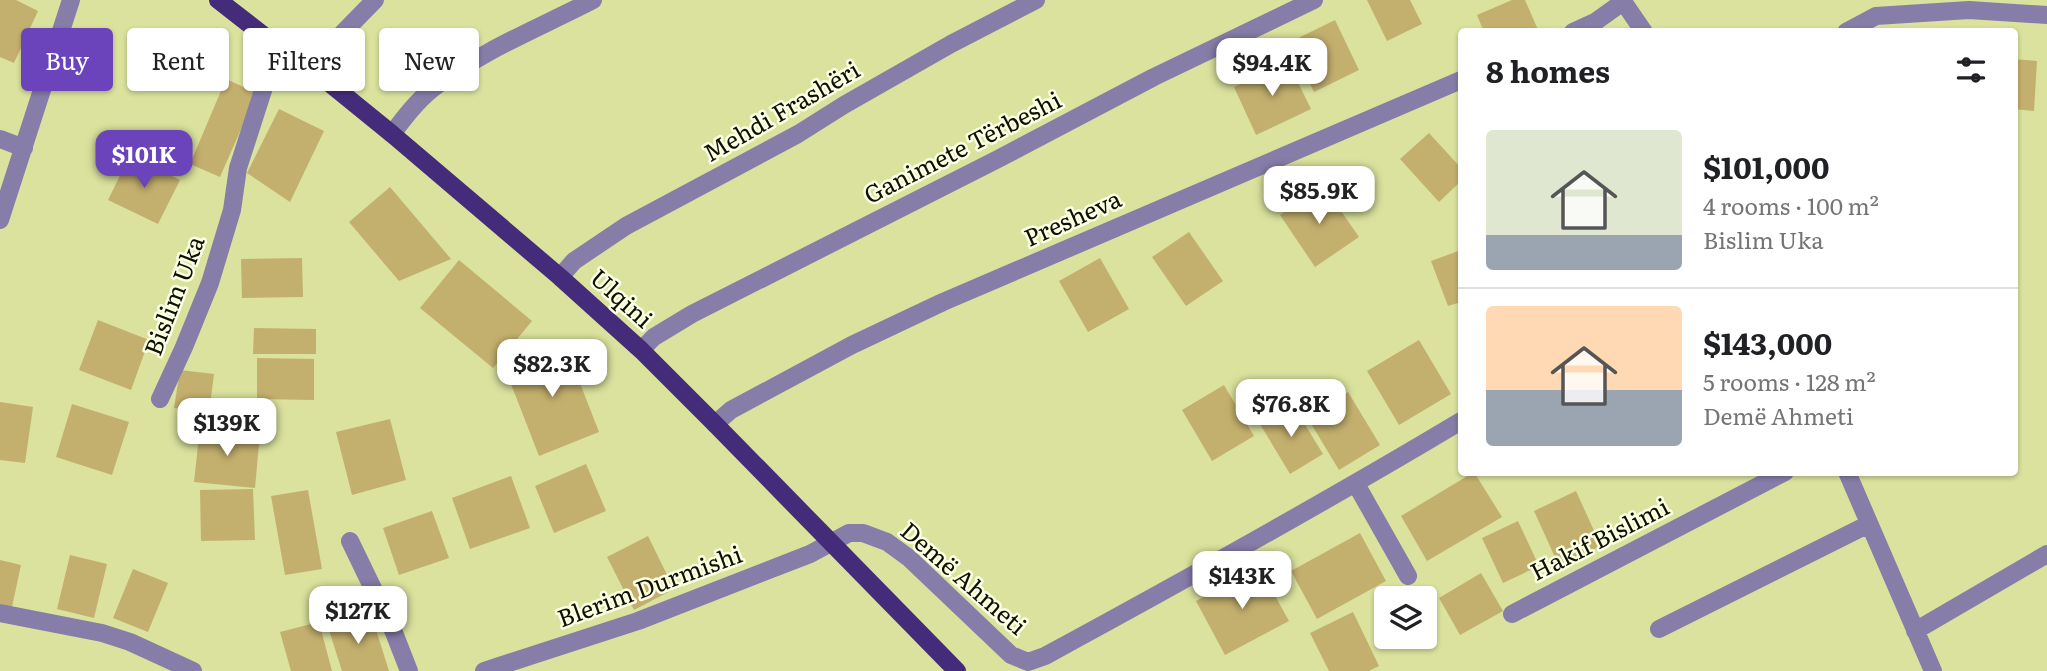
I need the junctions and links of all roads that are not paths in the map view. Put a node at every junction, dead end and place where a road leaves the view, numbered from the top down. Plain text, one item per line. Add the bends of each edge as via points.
1 (71, 0) edge
2 (218, 0) edge
3 (375, 0) edge
4 (593, 0) edge
5 (1037, 0) edge
6 (1314, 0) edge
7 (1622, 1) edge
8 (2047, 15) edge
9 (254, 28) edge
10 (348, 28) edge
11 (1582, 28) edge
12 (1641, 28) edge
13 (1854, 28) edge
14 (1458, 81) edge
15 (263, 91) edge
16 (339, 91) edge
17 (392, 134) junction
18 (0, 139) edge
19 (24, 148) junction
20 (0, 220) edge
21 (560, 277) junction
22 (641, 350) junction
23 (160, 399) dead end
24 (1458, 423) edge
25 (715, 424) junction
26 (1777, 476) edge
27 (1849, 476) edge
28 (1356, 484) junction
29 (1869, 524) junction
30 (350, 541) dead end
31 (830, 542) junction
32 (2047, 554) edge
33 (1408, 576) dead end
34 (0, 613) edge
35 (1512, 614) dead end
36 (1658, 629) dead end
37 (1915, 631) junction
38 (193, 671) edge
39 (409, 671) edge
40 (484, 671) edge
41 (957, 671) edge
42 (1933, 671) edge

1 - 19 street
2 - 9 main road, Ulqini
3 - 10 street
4 - 17 street via 476,59 431,90
5 - 21 street, Mehdi Frashëri via 626,226 574,261
6 - 22 street, Ganimete Tërbeshi via 692,314
7 - 11 street
7 - 12 street
8 - 13 street via 1969,10 1876,16
14 - 25 street, Presheva via 943,302 840,351 731,410
15 - 23 street, Bislim Uka via 210,283
16 - 17 main road, Ulqini
17 - 21 main road, Ulqini
18 - 19 street
19 - 20 street
21 - 22 main road, Ulqini
22 - 25 main road, Ulqini
24 - 28 street, Demë Ahmeti
25 - 31 main road, Ulqini
26 - 35 street, Hakif Bislimi
27 - 29 street
28 - 31 street, Demë Ahmeti via 1028,662 1011,655 887,542 863,533 849,533
28 - 33 street
29 - 36 street
29 - 37 street
30 - 39 street
31 - 40 street, Blerim Durmishi via 638,621
31 - 41 main road, Ulqini
32 - 37 street
34 - 38 street via 102,633
37 - 42 street

